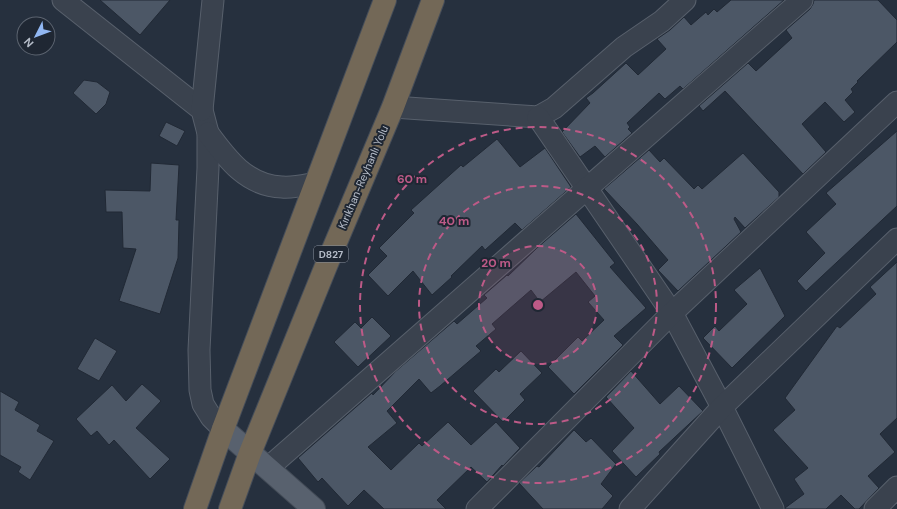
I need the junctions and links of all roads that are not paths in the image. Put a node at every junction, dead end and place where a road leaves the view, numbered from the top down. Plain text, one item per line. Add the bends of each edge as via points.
1 (63, 0) edge
2 (213, 0) edge
3 (385, 0) edge
4 (433, 0) edge
5 (666, 0) edge
6 (684, 0) edge
7 (802, 0) edge
8 (662, 21) junction
9 (897, 102) edge
10 (393, 107) junction
11 (202, 110) junction
12 (538, 117) junction
13 (208, 133) junction
14 (316, 183) junction
15 (587, 188) junction
16 (897, 239) edge
17 (672, 313) junction
18 (722, 407) junction
19 (223, 429) junction
20 (250, 453) junction
21 (268, 468) junction
22 (897, 487) edge
23 (195, 509) edge
24 (230, 509) edge
25 (314, 509) edge
26 (477, 509) edge
27 (630, 509) edge
28 (773, 509) edge
29 (875, 509) edge

1 - 11 street
2 - 11 street
3 - 14 highway
4 - 10 highway, Kırıkhan-Reyhanlı Yolu / D827
5 - 8 street via 658,13
6 - 8 street
7 - 15 street
8 - 12 street via 624,47 554,108
9 - 17 street
10 - 12 street
10 - 20 highway, Kırıkhan-Reyhanlı Yolu / D827
11 - 13 street
12 - 15 street
13 - 14 street via 237,169 249,177 281,188
13 - 19 street via 199,350 200,390 203,404
14 - 19 highway
15 - 17 street
15 - 21 street
16 - 18 street
17 - 18 street
17 - 26 street
18 - 27 street
18 - 28 street
19 - 20 main road
19 - 23 highway
20 - 21 main road
20 - 24 highway, Kırıkhan-Reyhanlı Yolu / D827
21 - 25 main road
22 - 29 street

